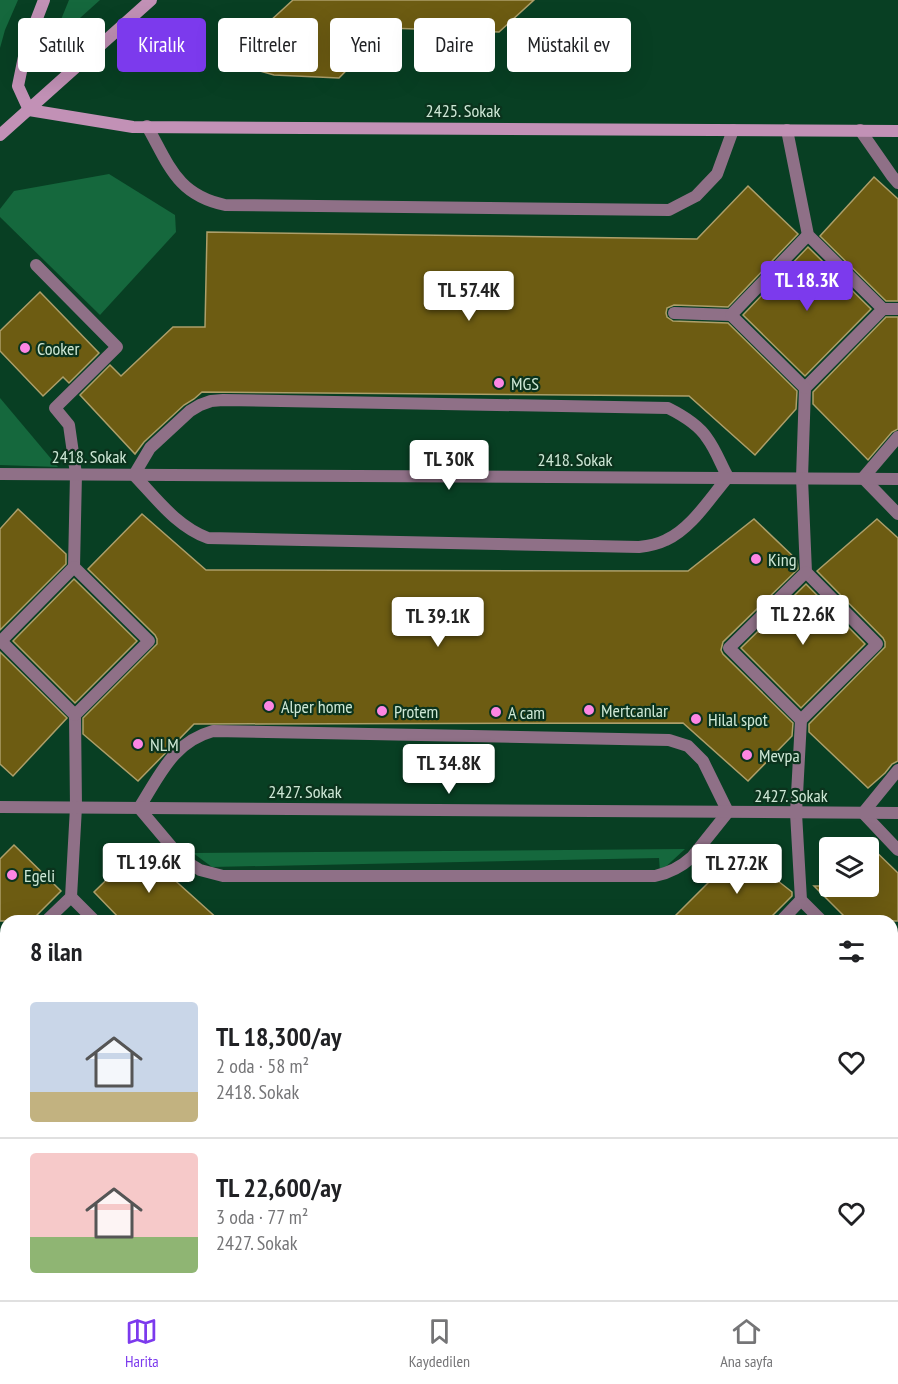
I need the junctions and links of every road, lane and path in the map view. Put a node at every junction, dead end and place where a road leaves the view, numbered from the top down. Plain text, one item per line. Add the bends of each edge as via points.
1 (44, 0) edge
2 (151, 0) edge
3 (29, 110) junction
4 (147, 126) junction
5 (734, 130) junction
6 (787, 130) junction
7 (860, 130) junction
8 (898, 130) edge
9 (0, 135) edge
10 (898, 183) edge
11 (808, 236) junction
12 (36, 265) dead end
13 (883, 309) junction
14 (898, 309) edge
15 (674, 313) dead end
16 (731, 315) junction
17 (805, 388) junction
18 (898, 437) edge
19 (0, 474) edge
20 (76, 474) junction
21 (134, 474) junction
22 (728, 477) junction
23 (802, 478) junction
24 (863, 478) junction
25 (898, 479) edge
26 (898, 514) edge
27 (74, 567) junction
28 (806, 572) junction
29 (75, 715) junction
30 (801, 720) junction
31 (898, 770) edge
32 (0, 807) edge
33 (76, 807) junction
34 (139, 808) junction
35 (728, 812) junction
36 (796, 813) junction
37 (863, 813) junction
38 (898, 813) edge
39 (898, 850) edge
40 (71, 897) junction
41 (801, 900) junction
42 (52, 915) edge
43 (89, 915) edge
44 (787, 915) edge
45 (816, 915) edge

1 - 3 street via 26,47 18,86
2 - 3 street
3 - 4 street, 2425. Sokak
3 - 9 street
4 - 5 street, 2425. Sokak
4 - 5 street via 186,188 210,202 225,205 669,210 696,196 717,174
5 - 6 street, 2425. Sokak
6 - 7 street, 2425. Sokak
6 - 11 street
7 - 8 street, 2425. Sokak
7 - 10 street
11 - 13 street
11 - 16 street
12 - 20 street via 117,347 55,408 69,425
13 - 14 street
13 - 17 street
15 - 16 street
16 - 17 street
17 - 23 street
18 - 24 street
19 - 20 street, 2418. Sokak
20 - 21 street, 2418. Sokak
20 - 27 street
21 - 22 street, 2418. Sokak
21 - 22 street via 177,520 208,538 639,547 677,534
21 - 22 street via 150,448 190,411 223,400 668,408 694,424 707,438
22 - 23 street, 2418. Sokak
23 - 24 street, 2418. Sokak
23 - 28 street
24 - 25 street, 2418. Sokak
24 - 26 street
27 - 29 street via 1,641
27 - 29 street via 149,640
28 - 30 street via 877,644
28 - 30 street via 729,648
29 - 33 street
30 - 36 street
31 - 37 street
32 - 33 street, 2427. Sokak
33 - 34 street, 2427. Sokak
33 - 40 street
34 - 35 street, 2427. Sokak
34 - 35 street via 182,859 200,870 223,876 655,876 692,857
34 - 35 street via 177,751 213,731 669,740 688,746 703,761
35 - 36 street, 2427. Sokak
36 - 37 street, 2427. Sokak
36 - 41 street
37 - 38 street, 2427. Sokak
37 - 39 street
40 - 42 street
40 - 43 street
41 - 44 street
41 - 45 street

